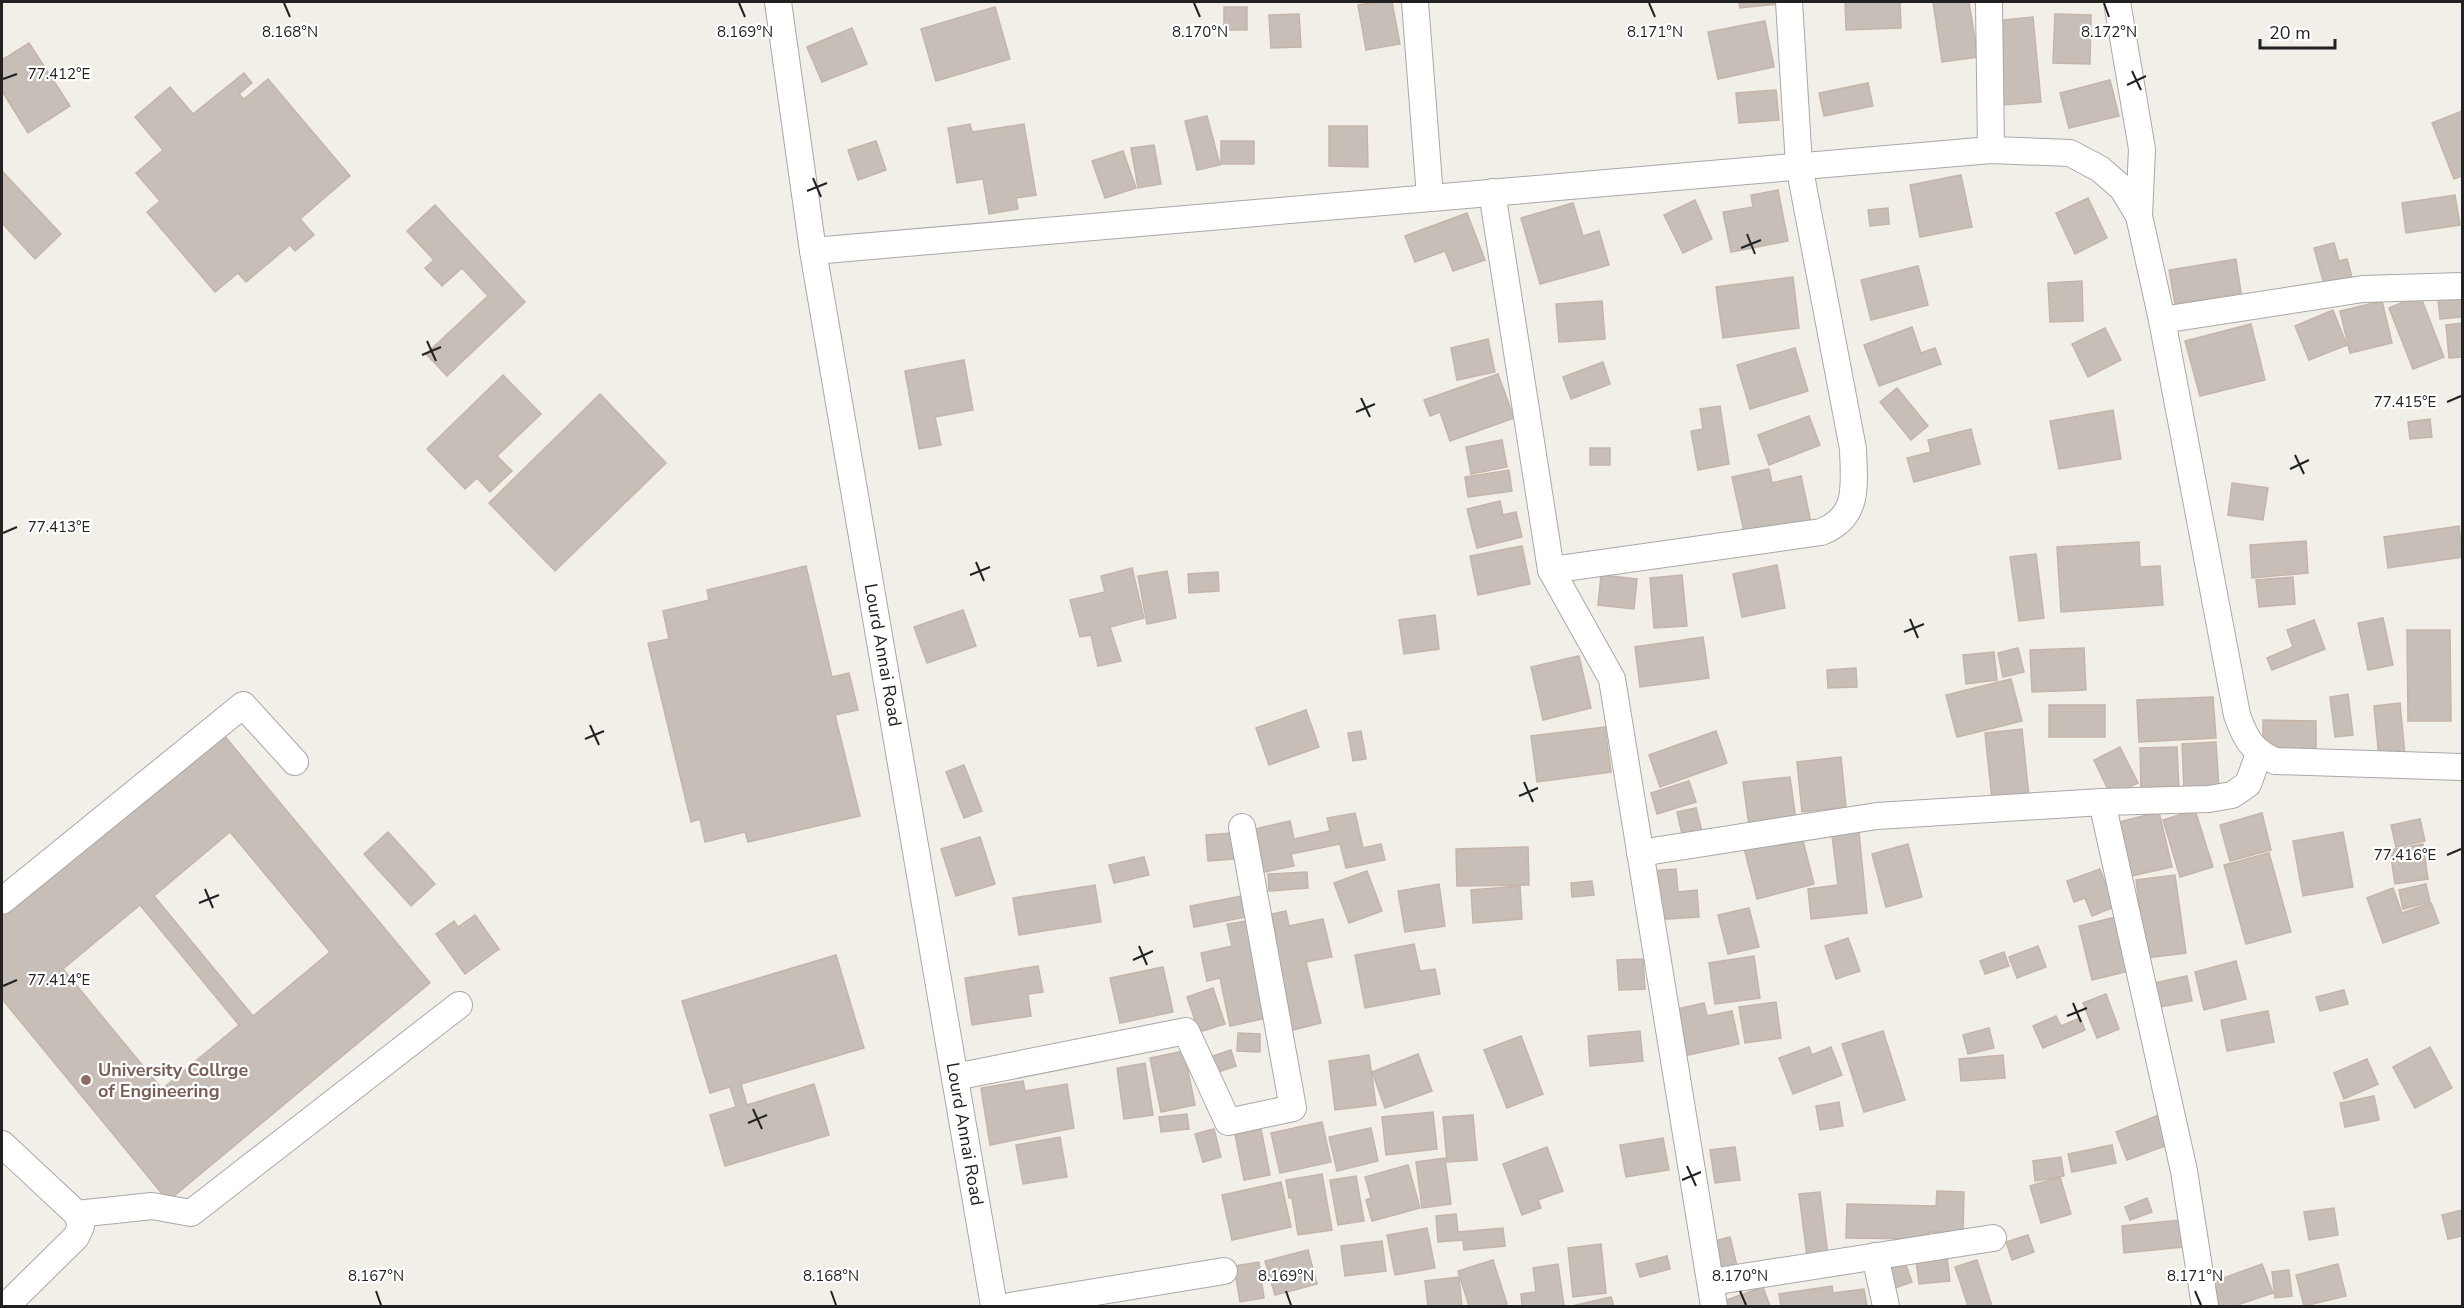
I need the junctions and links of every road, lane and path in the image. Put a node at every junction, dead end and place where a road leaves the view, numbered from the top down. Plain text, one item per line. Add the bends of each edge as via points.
1 (778, 2) edge
2 (1415, 2) edge
3 (1789, 2) edge
4 (1989, 2) edge
5 (2117, 2) edge
6 (1991, 150) junction
7 (1799, 165) junction
8 (1492, 192) junction
9 (1430, 197) junction
10 (2139, 216) junction
11 (813, 251) junction
12 (2463, 286) edge
13 (2162, 320) junction
14 (1551, 570) junction
15 (2259, 754) junction
16 (295, 762) dead end
17 (2463, 767) edge
18 (2103, 802) junction
19 (1242, 827) dead end
20 (1640, 853) junction
21 (2, 901) edge
22 (459, 1005) dead end
23 (955, 1077) junction
24 (4, 1151) edge
25 (77, 1214) junction
26 (1993, 1238) dead end
27 (1875, 1256) junction
28 (1224, 1271) dead end
29 (1712, 1294) edge
30 (6, 1306) edge
31 (994, 1306) edge
32 (1010, 1306) edge
33 (1886, 1306) edge
34 (2205, 1306) edge

1 - 11 street, Lourd Annai Road
2 - 9 street
3 - 7 street
4 - 6 street
5 - 10 street via 2142,149
6 - 7 street
6 - 10 street via 2070,153 2100,169 2123,189
7 - 8 street
7 - 14 street via 1853,449 1854,486 1845,517 1821,532
8 - 9 street
8 - 14 street
9 - 11 street
10 - 13 street
11 - 23 street, Lourd Annai Road
12 - 13 street via 2363,289
13 - 15 street via 2237,715 2244,734
14 - 20 street via 1612,679
15 - 17 street via 2275,760
15 - 18 street via 2247,784 2232,795
16 - 21 street via 243,705
18 - 20 street via 1877,816
18 - 34 street via 2184,1171
19 - 23 street via 1293,1108 1228,1122 1186,1031
20 - 29 street
22 - 25 street via 191,1213 152,1206
23 - 31 street, Lourd Annai Road
24 - 25 street
25 - 30 street via 81,1226 76,1238
26 - 27 street
27 - 29 street
27 - 33 street
28 - 32 street

